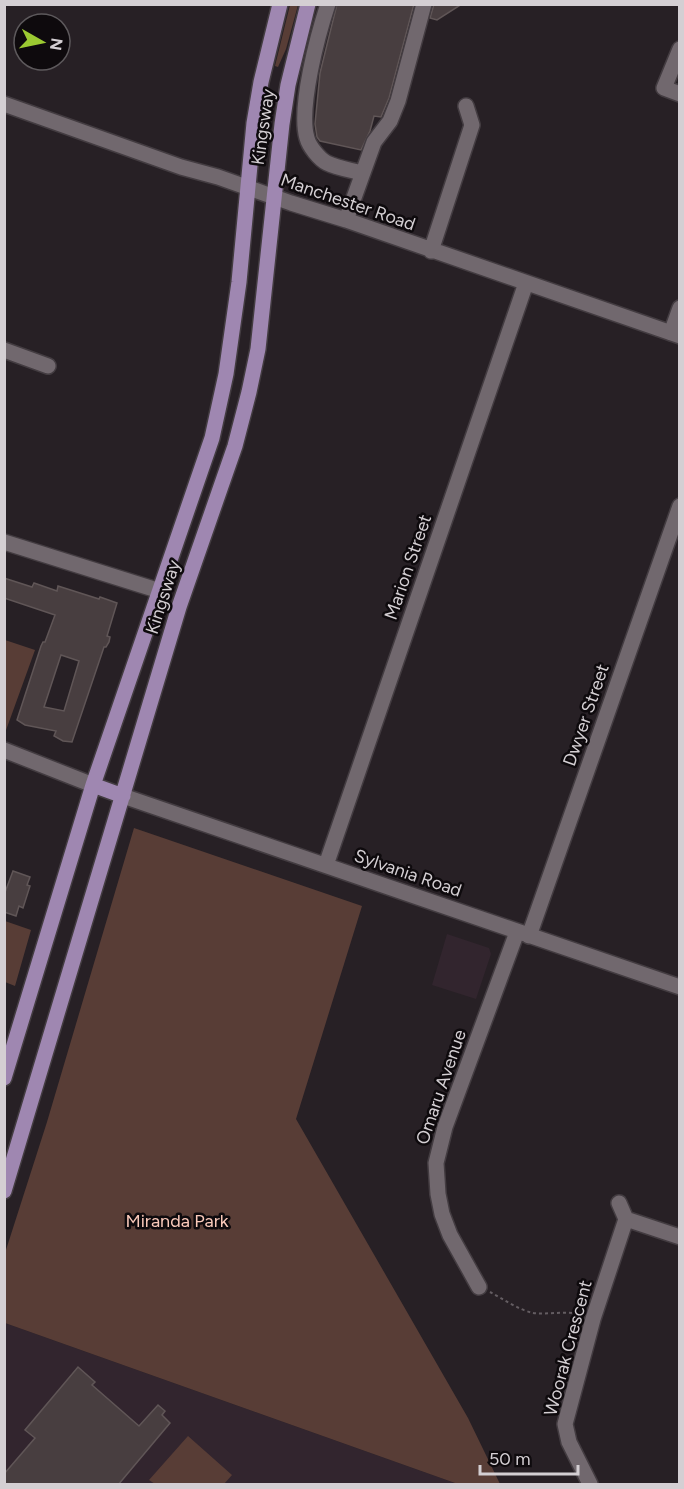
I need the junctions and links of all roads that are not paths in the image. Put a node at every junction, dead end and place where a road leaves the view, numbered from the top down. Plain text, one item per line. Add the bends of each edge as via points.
1 (280, 4) edge
2 (308, 4) edge
3 (328, 4) edge
4 (424, 4) edge
5 (680, 49) edge
6 (680, 94) edge
7 (4, 104) edge
8 (466, 106) dead end
9 (363, 173) junction
10 (248, 188) junction
11 (274, 197) junction
12 (346, 220) junction
13 (431, 251) junction
14 (526, 283) junction
15 (680, 308) edge
16 (675, 334) edge
17 (4, 350) edge
18 (48, 366) dead end
19 (680, 506) edge
20 (4, 542) edge
21 (160, 591) junction
22 (4, 750) edge
23 (93, 785) junction
24 (123, 796) junction
25 (326, 865) junction
26 (523, 934) junction
27 (680, 987) edge
28 (4, 1078) edge
29 (4, 1191) edge
30 (619, 1203) dead end
31 (626, 1220) junction
32 (680, 1237) edge
33 (479, 1287) road end
34 (590, 1485) edge

1 - 10 main road, Kingsway via 259,92
2 - 11 main road, Kingsway via 288,85
3 - 9 street via 308,90 306,137 325,162
4 - 9 street via 398,101 390,121 374,142
5 - 6 street via 664,88
7 - 10 street, Manchester Road
8 - 13 street via 472,125
9 - 12 street
10 - 11 street, Manchester Road
10 - 21 main road, Kingsway via 226,374 212,438
11 - 12 street, Manchester Road
11 - 24 main road, Kingsway via 258,349 249,392
12 - 13 street, Manchester Road
13 - 14 street, Manchester Road
14 - 16 street, Manchester Road
14 - 25 street, Marion Street
15 - 16 street
17 - 18 street
19 - 26 street, Dwyer Street
20 - 21 street
21 - 23 main road, Kingsway
22 - 23 street
23 - 24 main road
23 - 28 main road, Kingsway
24 - 25 street, Sylvania Road
24 - 29 main road, Kingsway
25 - 26 street, Sylvania Road
26 - 27 street, Sylvania Road
26 - 33 street, Omaru Avenue via 445,1127 436,1163 442,1215
30 - 31 street
31 - 32 street
31 - 34 street, Woorak Crescent via 593,1319 565,1424 569,1442

